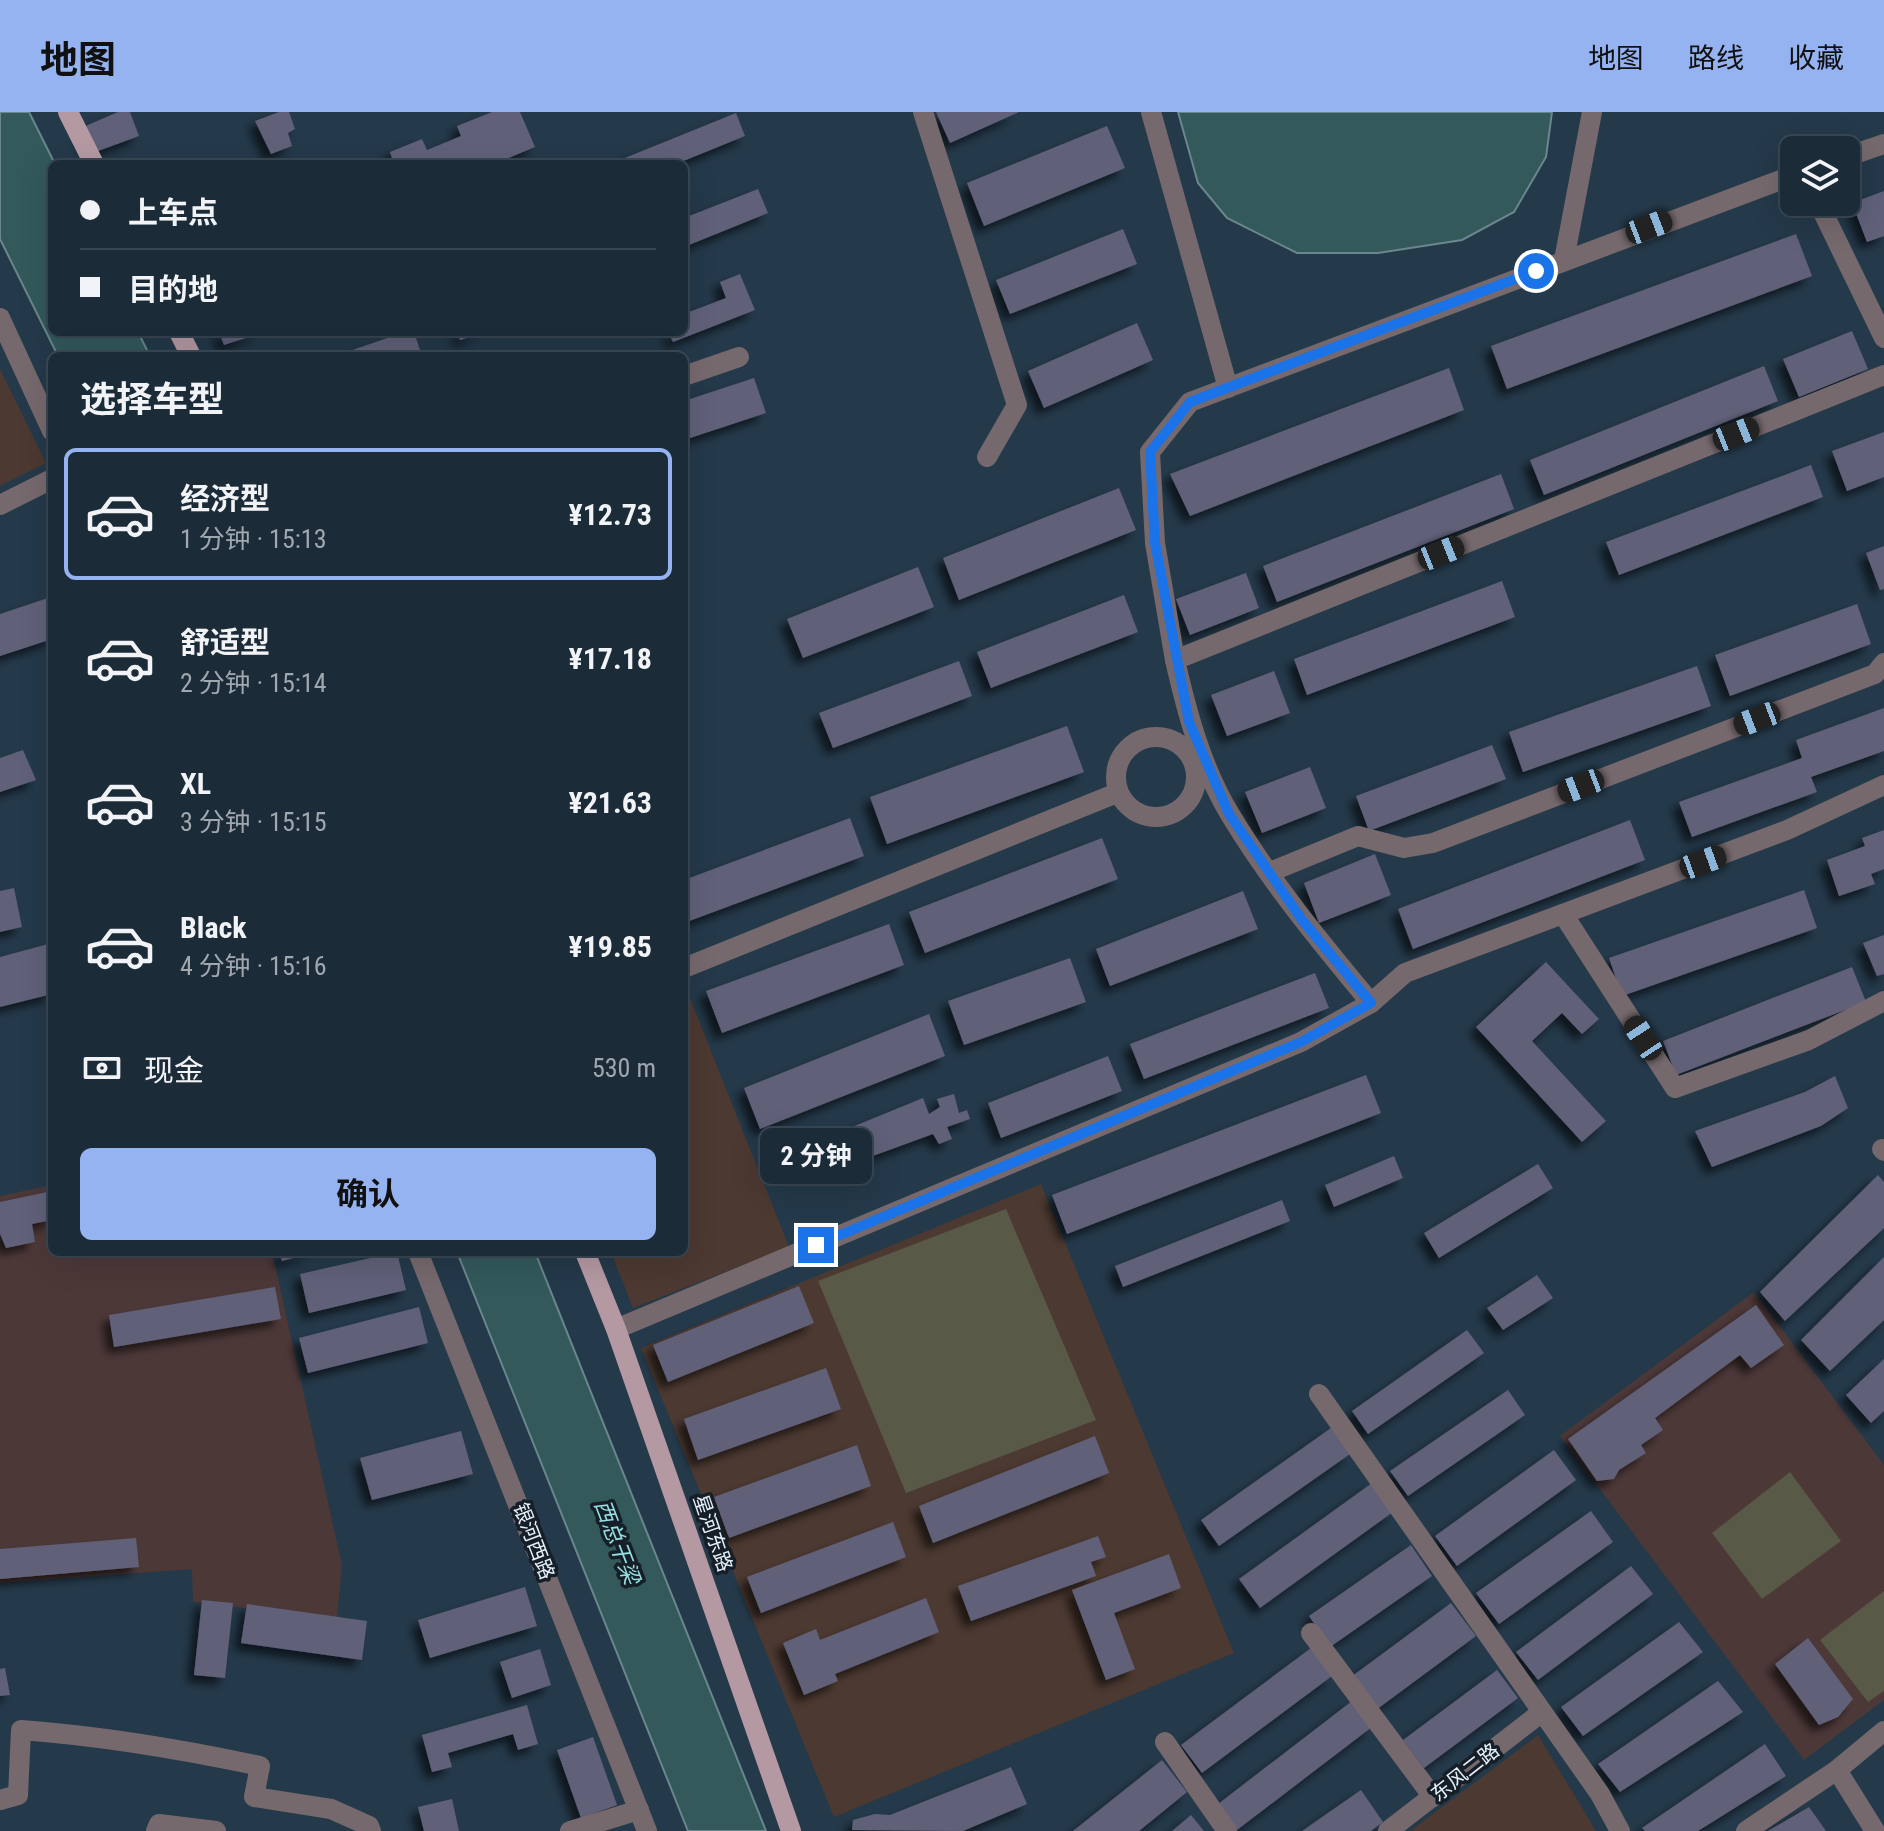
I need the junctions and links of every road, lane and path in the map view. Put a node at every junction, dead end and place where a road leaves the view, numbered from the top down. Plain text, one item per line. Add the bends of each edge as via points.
1 (68, 112) edge
2 (923, 112) edge
3 (1151, 112) edge
4 (1596, 114) edge
5 (1884, 144) edge
6 (1860, 152) edge
7 (92, 160) edge
8 (1780, 180) edge
9 (1825, 216) edge
10 (1564, 260) junction
11 (0, 318) edge
12 (1884, 338) edge
13 (739, 357) dead end
14 (688, 375) edge
15 (1884, 375) edge
16 (1228, 388) junction
17 (48, 422) edge
18 (987, 457) dead end
19 (48, 481) edge
20 (0, 505) edge
21 (1175, 660) junction
22 (1884, 663) edge
23 (1884, 785) edge
24 (1117, 793) junction
25 (1270, 872) junction
26 (1563, 914) junction
27 (688, 966) edge
28 (1884, 1001) edge
29 (1371, 1003) junction
30 (420, 1256) edge
31 (587, 1256) edge
32 (616, 1329) junction
33 (1319, 1394) dead end
34 (1311, 1633) dead end
35 (1542, 1712) junction
36 (1884, 1731) edge
37 (1165, 1742) dead end
38 (1837, 1770) junction
39 (1433, 1797) junction
40 (0, 1800) edge
41 (639, 1810) junction
42 (1394, 1829) edge
43 (1615, 1829) edge
44 (156, 1831) edge
45 (216, 1831) edge
46 (371, 1831) edge
47 (570, 1831) edge
48 (647, 1831) edge
49 (791, 1831) edge
50 (1227, 1831) edge
51 (1746, 1831) edge
52 (1875, 1831) edge

1 - 7 main road
2 - 18 street via 1017,405
3 - 16 street
4 - 10 street
5 - 6 street
8 - 10 street
9 - 12 street
10 - 16 street
11 - 17 street
13 - 14 street
15 - 21 street
16 - 21 street via 1190,402 1150,452 1155,543
19 - 20 street
21 - 25 street via 1189,722 1229,814
22 - 25 street via 1875,674 1433,843 1404,848 1358,836
23 - 26 street via 1787,830
24 - 24 street via 1118,760 1143,737 1169,737 1184,746 1198,773 1188,805 1157,819 1134,813
24 - 27 street
25 - 29 street
26 - 28 street via 1675,1088 1809,1040
26 - 29 street via 1405,973
29 - 32 street via 1301,1042
30 - 41 street, 银河西路
31 - 32 main road, 星河东路
32 - 49 main road, 星河东路
33 - 35 street
34 - 39 street
35 - 39 street, 东风二路
35 - 43 street via 1600,1794
36 - 38 street
37 - 50 street
38 - 51 street
38 - 52 street
39 - 42 street, 东风二路
40 - 46 street via 18,1795 21,1730 63,1733 146,1742 260,1766 254,1797 331,1809
41 - 47 street
41 - 48 street, 银河西路
44 - 45 street via 159,1824

